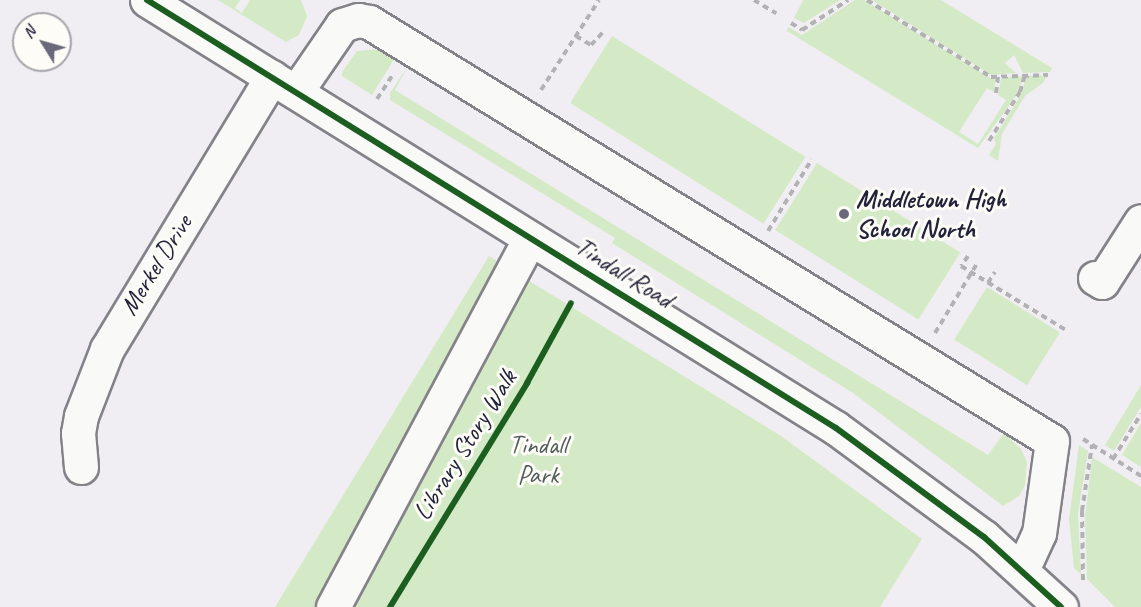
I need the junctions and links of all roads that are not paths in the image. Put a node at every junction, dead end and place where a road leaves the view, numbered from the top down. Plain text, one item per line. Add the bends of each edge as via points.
1 (148, 0) edge
2 (335, 0) edge
3 (369, 22) junction
4 (284, 85) junction
5 (1141, 221) edge
6 (530, 238) junction
7 (1095, 278) dead end
8 (81, 466) dead end
9 (1022, 570) junction
10 (333, 607) edge
11 (1061, 607) edge

1 - 4 street, Tindall Road
2 - 3 street
3 - 4 street, Merkel Drive via 358,20 342,25
3 - 9 street via 1066,439 1039,533
4 - 6 street, Tindall Road
4 - 8 street, Merkel Drive via 107,349 81,416
5 - 7 street via 1102,282
6 - 9 street, Tindall Road via 836,428 901,473
6 - 10 street
9 - 11 street, Tindall Road

